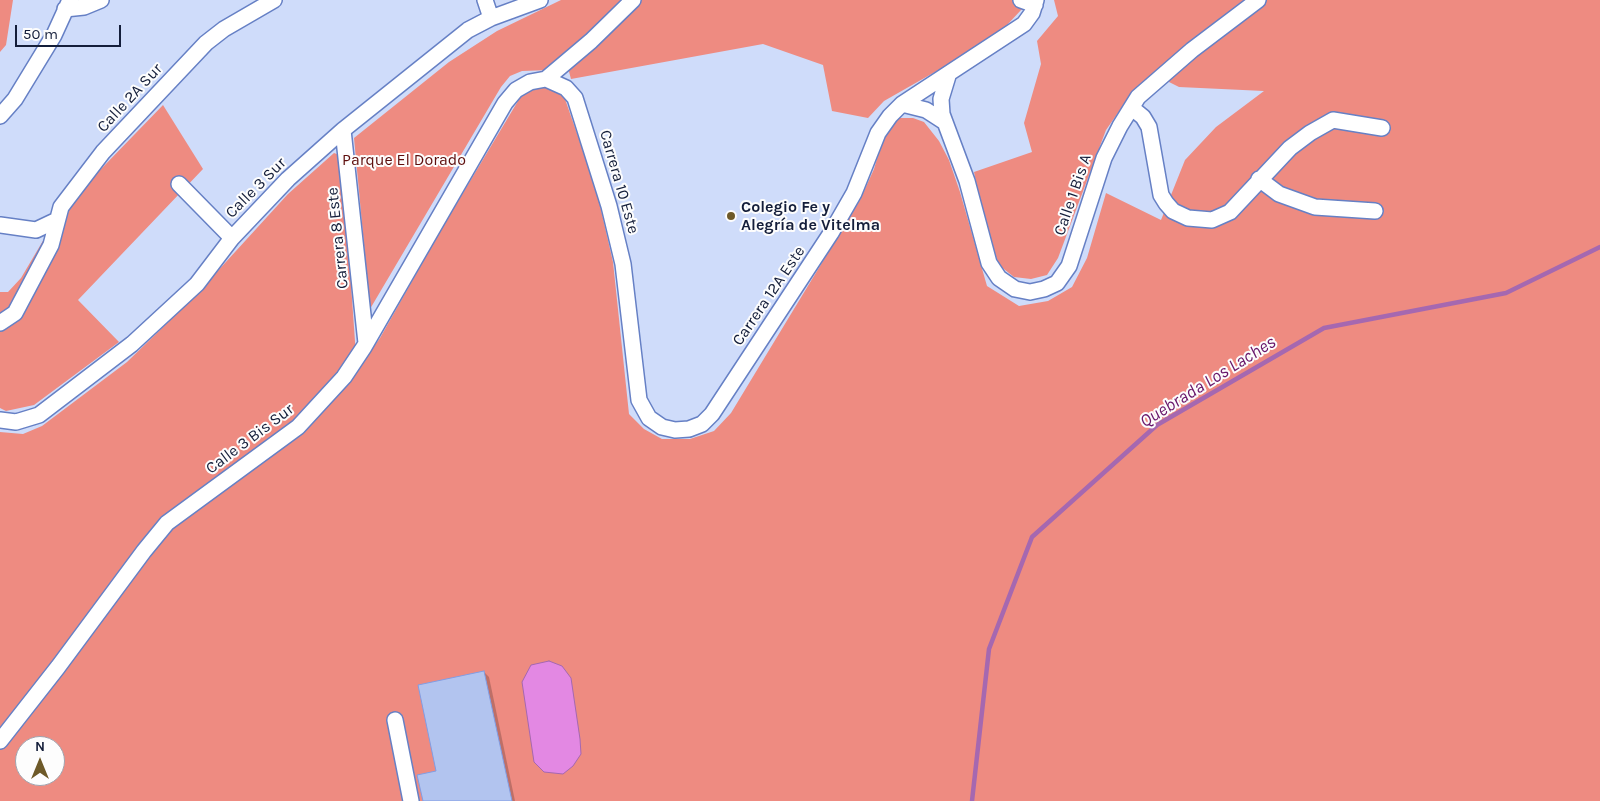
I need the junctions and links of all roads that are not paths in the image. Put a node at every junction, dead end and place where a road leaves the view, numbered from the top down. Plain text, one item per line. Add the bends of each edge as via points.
1 (101, 0) edge
2 (274, 0) edge
3 (485, 0) edge
4 (540, 0) edge
5 (633, 0) edge
6 (1258, 0) edge
7 (1031, 2) edge
8 (68, 5) edge
9 (491, 18) junction
10 (948, 76) junction
11 (546, 79) junction
12 (902, 104) junction
13 (1132, 108) junction
14 (0, 116) edge
15 (943, 121) junction
16 (1382, 128) dead end
17 (343, 130) junction
18 (1259, 179) junction
19 (178, 184) dead end
20 (1375, 211) dead end
21 (55, 221) junction
22 (0, 225) edge
23 (232, 238) junction
24 (0, 323) edge
25 (366, 343) junction
26 (0, 420) edge
27 (655, 423) joint
28 (395, 720) dead end
29 (0, 740) edge
30 (411, 801) edge

1 - 8 street via 84,8
2 - 21 street, Calle 2A Sur via 224,29 198,51 103,152 61,207
3 - 9 street
4 - 9 street, Calle 3 Sur
5 - 11 street
6 - 13 street via 1178,62 1138,97
7 - 10 street, Carrera 12A Este via 1024,24
8 - 14 street via 20,91
9 - 17 street, Calle 3 Sur via 468,30
10 - 12 street, Carrera 12A Este
10 - 15 street via 941,99
11 - 25 street, Calle 3 Bis Sur via 523,85 505,103
11 - 27 street, Carrera 10 Este via 571,93 581,112 623,264 639,400
12 - 15 street via 926,110
12 - 27 street, Carrera 12A Este via 878,133 843,215 712,414 696,427 682,431
13 - 15 street, Calle 1 Bis A via 1101,166 1069,266 1056,283 1030,292 1006,284 993,271 985,254 968,181
13 - 18 street via 1149,127 1162,195 1173,211 1188,218 1212,220 1230,212
16 - 18 street via 1333,120 1310,132
17 - 23 street, Calle 3 Sur via 288,179
17 - 25 street, Carrera 8 Este
18 - 20 street via 1279,194 1315,207
19 - 23 street
21 - 22 street via 36,230
21 - 24 street, Calle 2A Sur via 51,245 21,303 15,313
23 - 26 street, Calle 3 Sur via 197,284 154,324 39,415 16,422
25 - 29 street, Calle 3 Bis Sur via 330,395 298,427 181,512 155,537
28 - 30 street

